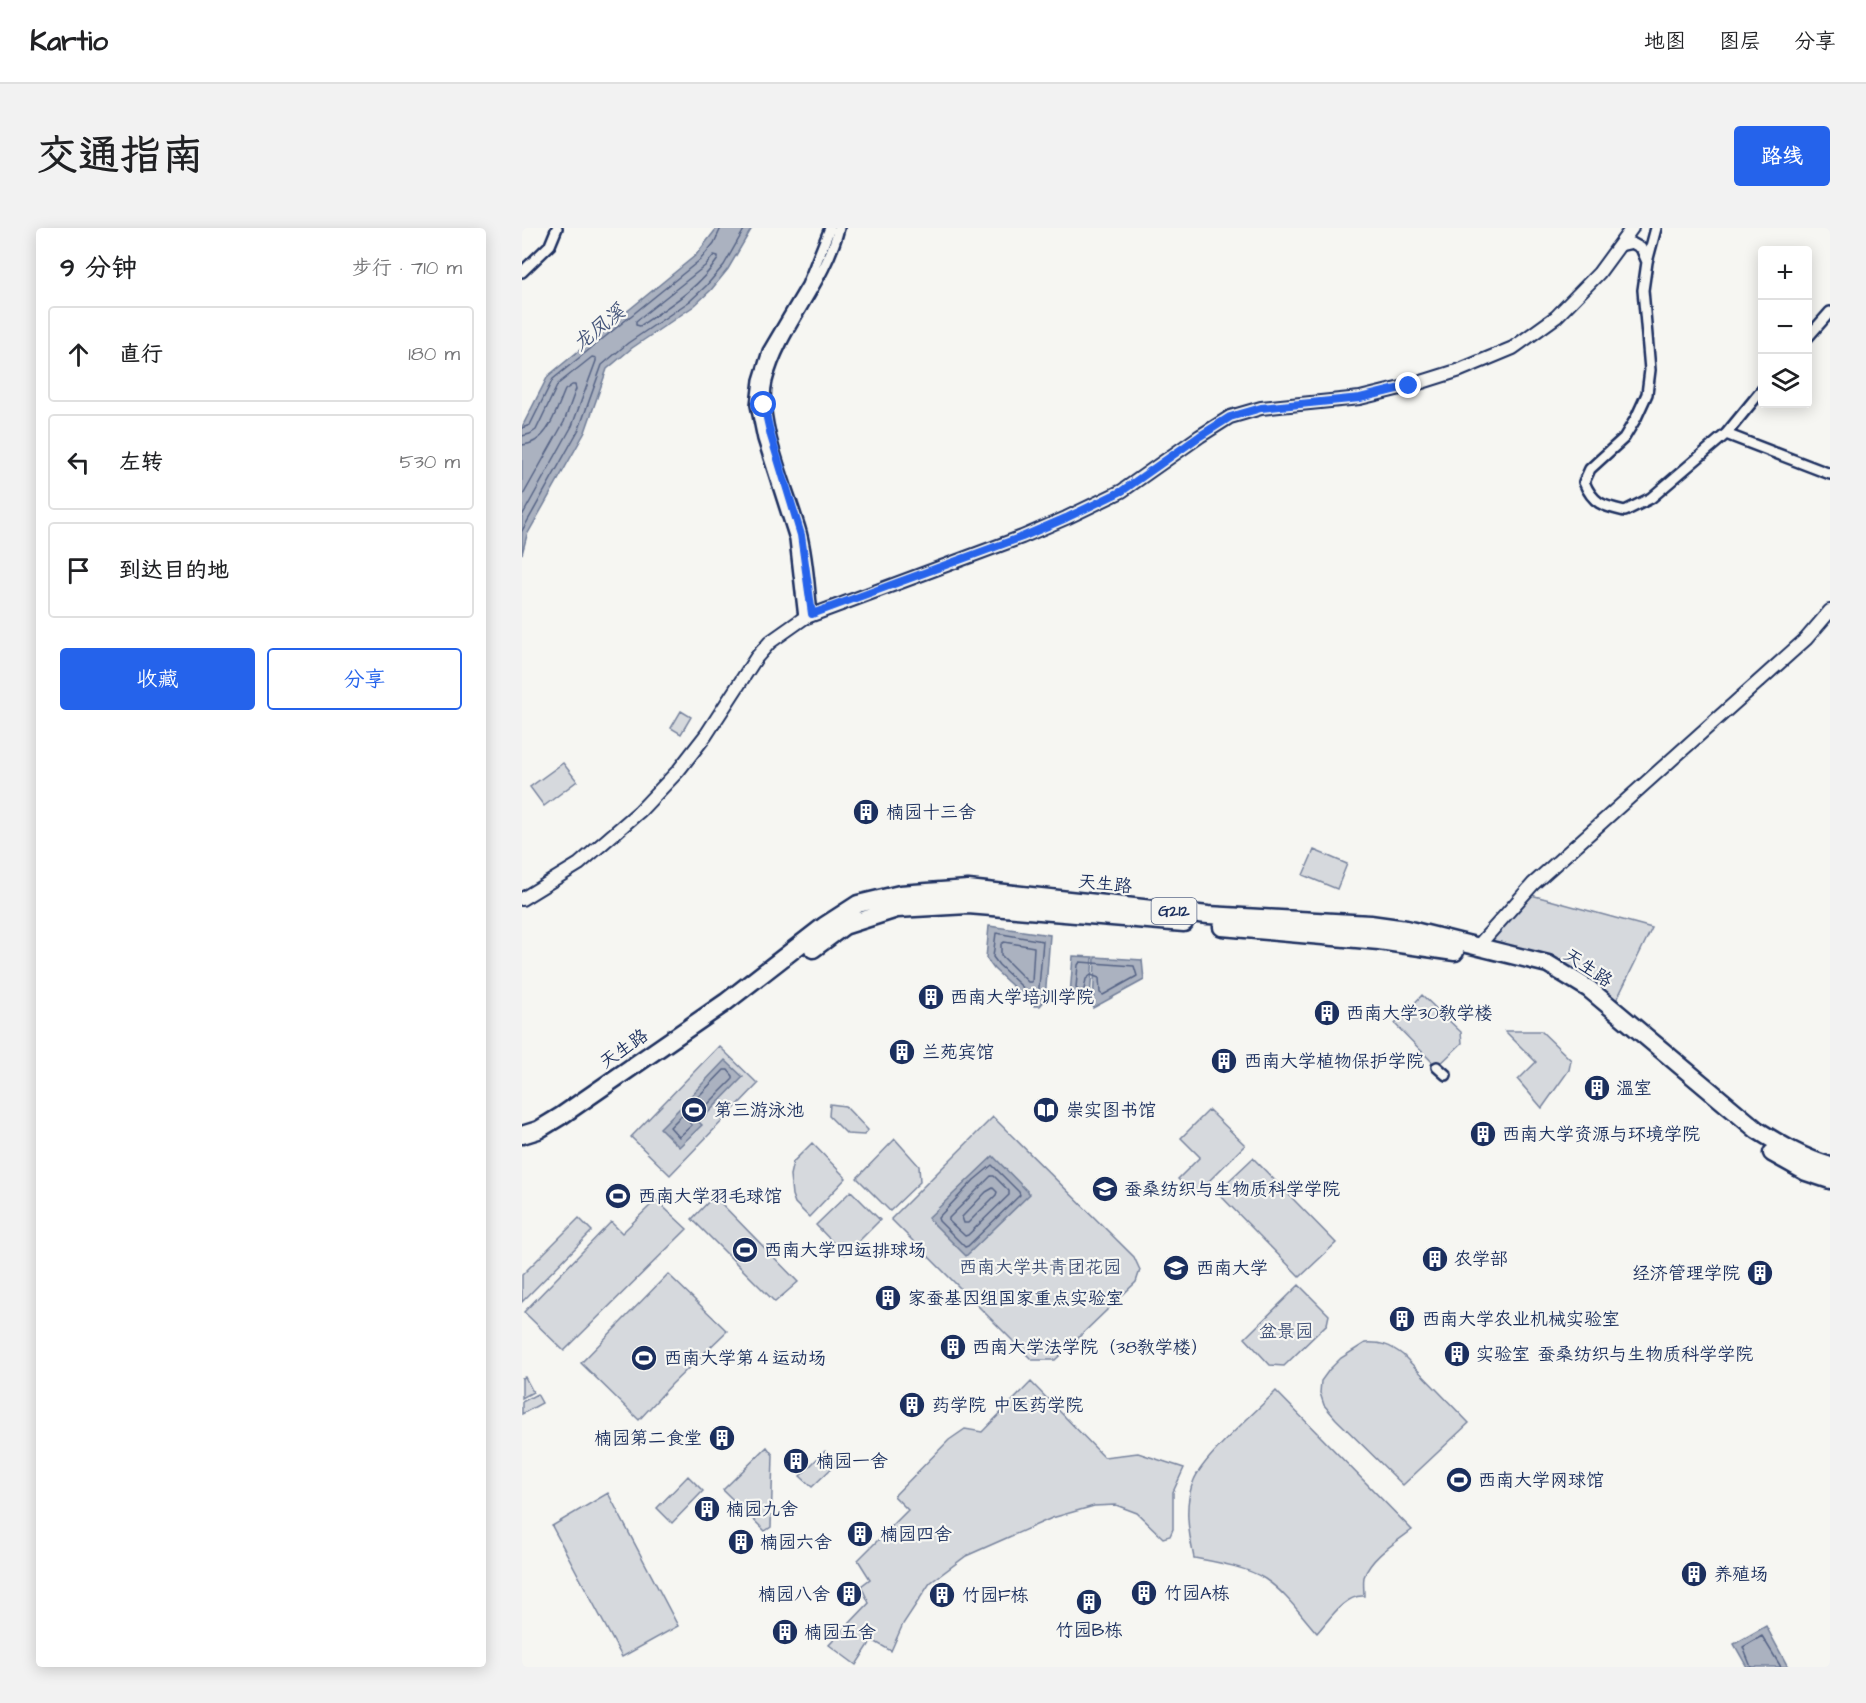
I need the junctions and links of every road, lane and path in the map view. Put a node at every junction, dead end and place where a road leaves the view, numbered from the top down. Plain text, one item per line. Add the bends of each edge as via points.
1 (557, 228) edge
2 (830, 228) edge
3 (839, 228) edge
4 (1632, 228) edge
5 (1656, 228) edge
6 (1619, 246) junction
7 (1647, 262) junction
8 (522, 272) edge
9 (1830, 312) edge
10 (1812, 332) edge
11 (1758, 395) edge
12 (1726, 434) junction
13 (1830, 474) edge
14 (1830, 611) edge
15 (808, 616) junction
16 (1830, 623) edge
17 (1732, 705) junction
18 (522, 899) edge
19 (1478, 946) junction
20 (1437, 1067) dead end
21 (1446, 1075) dead end
22 (522, 1135) edge
23 (522, 1145) edge
24 (1830, 1166) edge
25 (1830, 1180) edge

1 - 8 street via 550,245
2 - 15 street via 807,285 768,351 756,405 795,539
3 - 15 street via 814,289 775,356 764,405 801,535
4 - 6 street
5 - 7 street
6 - 7 street via 1632,243 1641,248
6 - 15 street via 1556,317 1513,348 1380,394 1261,408 1230,417 1122,491 1066,518
7 - 12 street via 1643,290 1650,370 1647,394 1624,438 1590,469 1584,482 1590,496 1625,511 1651,498
9 - 10 street
11 - 12 street
12 - 13 street
14 - 17 street via 1806,639
15 - 18 street via 770,642 756,658 706,735 640,811 579,864
16 - 17 street via 1812,642
17 - 19 street via 1533,884
19 - 22 highway, 天生路 / G212 via 1370,924 1209,915 968,890 900,894 858,904 726,1002 561,1116
19 - 24 highway, 天生路 / G212 via 1548,964 1567,974 1757,1130 1787,1149
20 - 21 street
23 - 25 highway, 天生路 / G212 via 544,1138 844,926 897,909 968,905 1379,941 1441,949 1535,969 1562,981 1585,998 1779,1158

